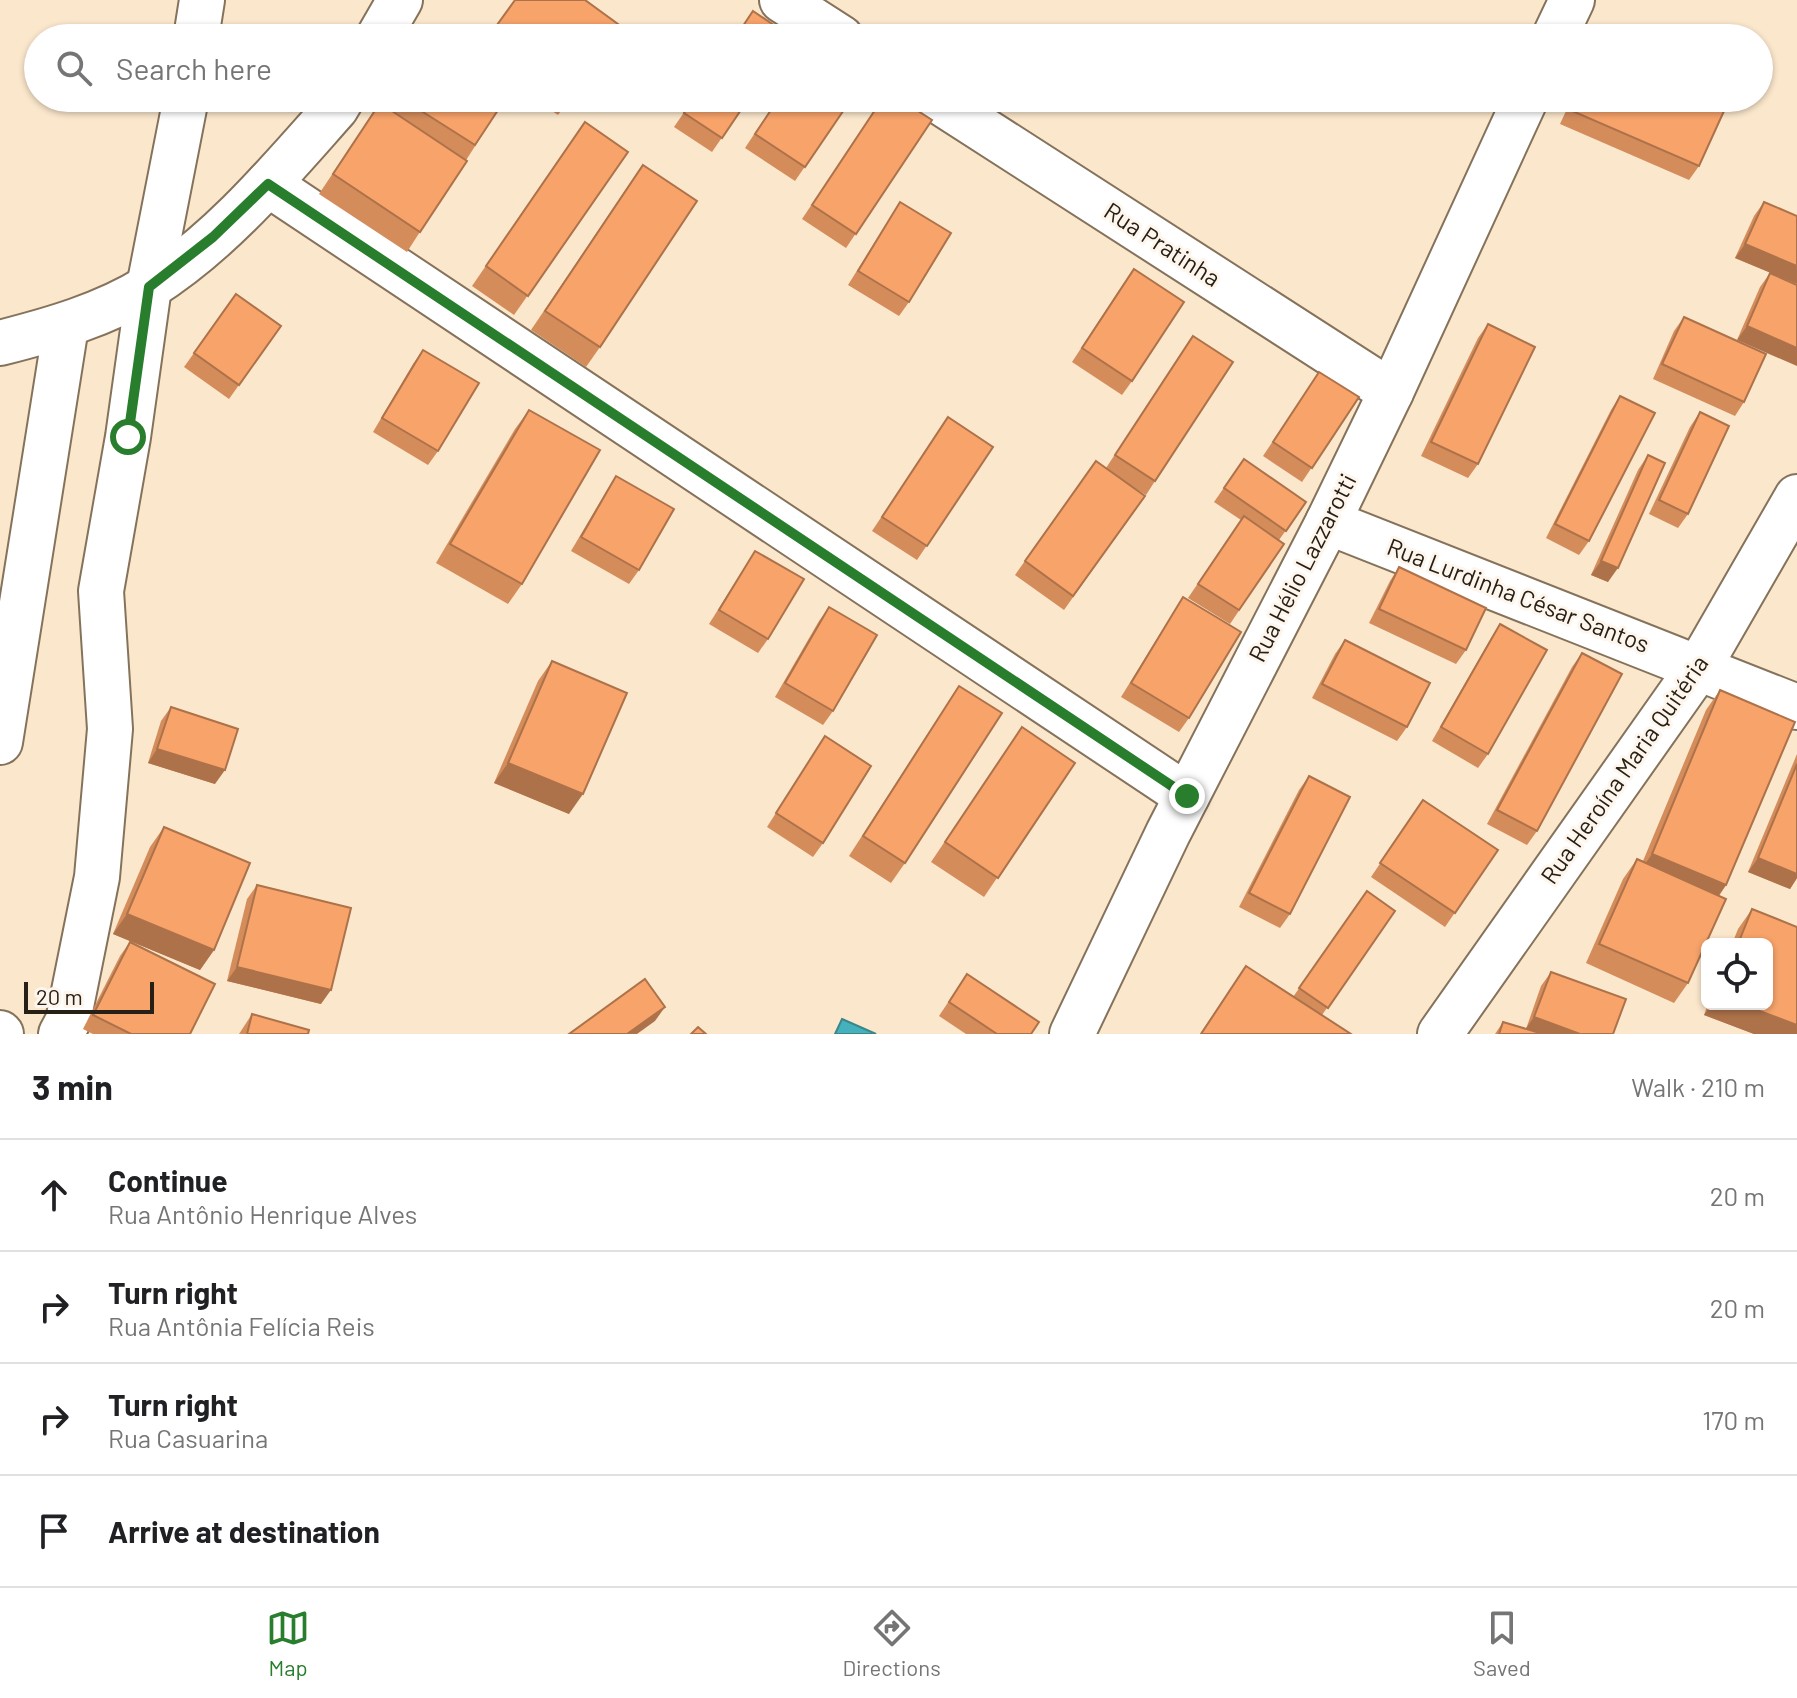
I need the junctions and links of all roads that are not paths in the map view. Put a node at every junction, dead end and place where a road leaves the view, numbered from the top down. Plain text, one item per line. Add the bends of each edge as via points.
1 (202, 0) edge
2 (400, 0) edge
3 (782, 0) edge
4 (1572, 0) edge
5 (198, 24) edge
6 (386, 24) edge
7 (819, 24) edge
8 (1561, 24) edge
9 (183, 112) edge
10 (332, 112) edge
11 (956, 112) edge
12 (1520, 112) edge
13 (268, 184) junction
14 (149, 287) junction
15 (66, 326) junction
16 (0, 343) edge
17 (1391, 392) junction
18 (1797, 497) edge
19 (1328, 522) junction
20 (1699, 667) junction
21 (1797, 707) edge
22 (0, 742) edge
23 (1187, 796) junction
24 (61, 1034) edge
25 (1072, 1034) edge
26 (1440, 1034) edge

1 - 5 street
2 - 6 street
3 - 7 street
4 - 8 street
9 - 14 street
10 - 13 street
11 - 17 street, Rua Pratinha
12 - 17 street, Rua Hélio Lazzarotti
13 - 14 street via 213,237
13 - 23 street
14 - 15 street
14 - 24 street via 101,591 110,729 97,877
15 - 16 street
15 - 22 street
17 - 19 street, Rua Hélio Lazzarotti
18 - 20 street, Rua Heroína Maria Quitéria
19 - 20 street, Rua Lurdinha César Santos
19 - 23 street, Rua Hélio Lazzarotti
20 - 21 street, Rua Lurdinha César Santos
20 - 26 street, Rua Heroína Maria Quitéria
23 - 25 street, Rua Hélio Lazzarotti

